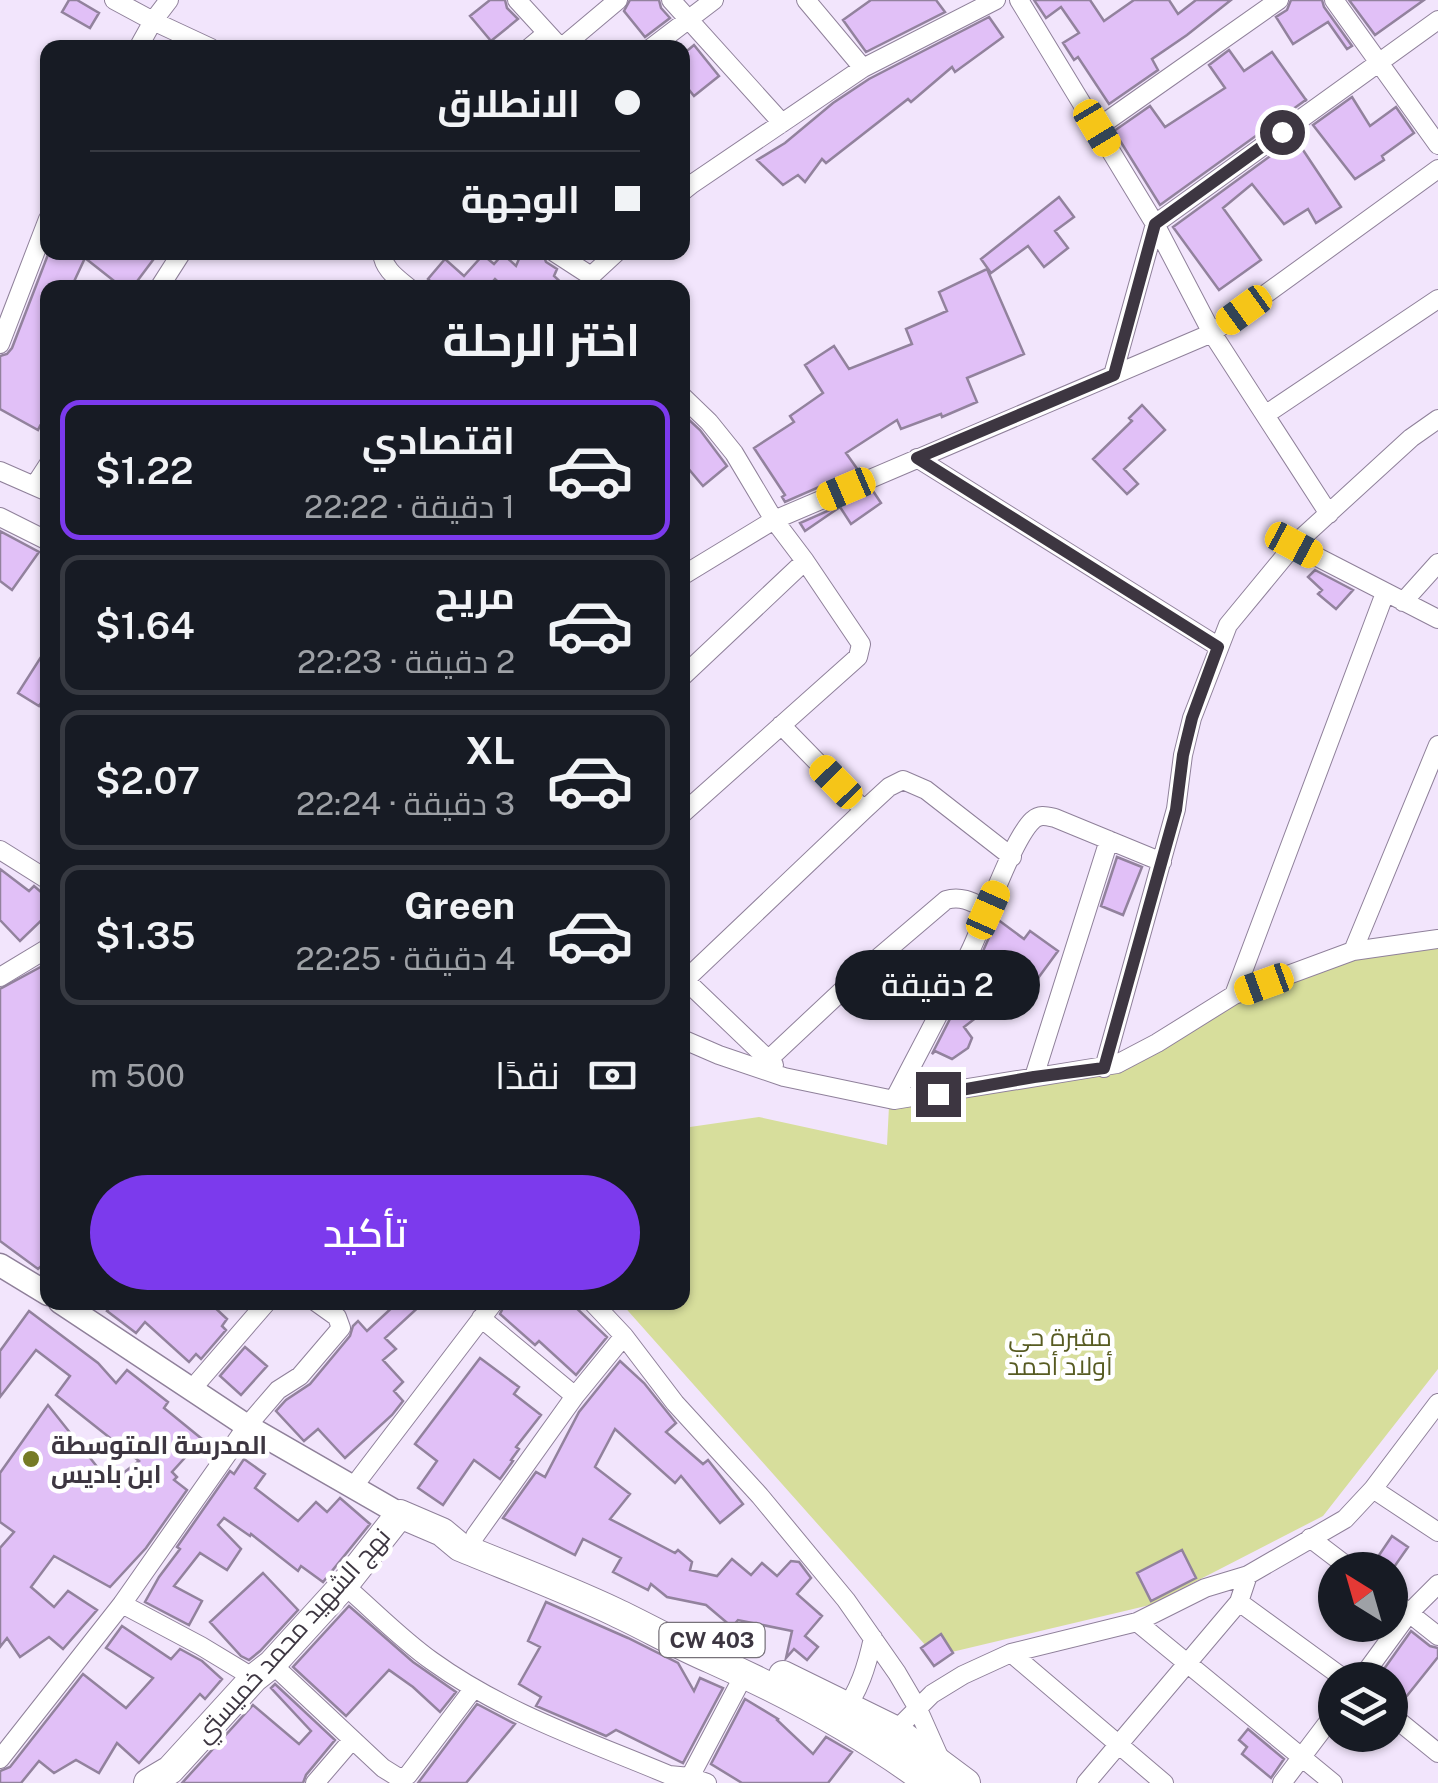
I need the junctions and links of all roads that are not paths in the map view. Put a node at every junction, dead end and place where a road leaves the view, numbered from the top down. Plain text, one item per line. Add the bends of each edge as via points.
1 (114, 0) edge
2 (169, 0) edge
3 (517, 0) edge
4 (618, 0) edge
5 (671, 0) edge
6 (714, 0) edge
7 (806, 0) edge
8 (996, 0) edge
9 (1019, 0) edge
10 (1279, 0) edge
11 (1334, 0) edge
12 (1252, 6) edge
13 (688, 19) junction
14 (1438, 20) edge
15 (153, 21) junction
16 (547, 33) junction
17 (142, 40) edge
18 (193, 40) edge
19 (539, 40) edge
20 (554, 40) edge
21 (570, 40) edge
22 (661, 40) edge
23 (1378, 62) junction
24 (863, 68) junction
25 (782, 123) junction
26 (1097, 128) junction
27 (1438, 145) edge
28 (1438, 169) edge
29 (690, 180) edge
30 (1155, 224) junction
31 (40, 241) edge
32 (564, 260) edge
33 (609, 260) edge
34 (588, 280) edge
35 (592, 280) edge
36 (1438, 299) edge
37 (1212, 333) junction
38 (0, 344) edge
39 (1114, 375) junction
40 (690, 404) edge
41 (1265, 415) junction
42 (1438, 419) edge
43 (917, 458) junction
44 (0, 472) edge
45 (40, 489) edge
46 (1329, 514) junction
47 (774, 520) junction
48 (3, 524) edge
49 (40, 538) edge
50 (1294, 545) junction
51 (805, 561) junction
52 (1438, 562) edge
53 (690, 571) edge
54 (1385, 593) junction
55 (1404, 602) junction
56 (1438, 619) edge
57 (1218, 647) junction
58 (690, 669) edge
59 (781, 725) junction
60 (1438, 745) edge
61 (690, 807) edge
62 (864, 810) junction
63 (1109, 840) junction
64 (0, 850) edge
65 (1012, 857) junction
66 (1162, 862) junction
67 (40, 875) edge
68 (988, 910) junction
69 (1438, 939) edge
70 (1353, 951) junction
71 (40, 953) edge
72 (690, 974) edge
73 (0, 978) edge
74 (690, 986) edge
75 (1234, 995) junction
76 (690, 1042) edge
77 (769, 1059) junction
78 (1104, 1068) junction
79 (784, 1077) junction
80 (1034, 1077) junction
81 (894, 1100) junction
82 (0, 1265) edge
83 (40, 1289) edge
84 (72, 1310) edge
85 (260, 1310) edge
86 (327, 1310) edge
87 (488, 1310) edge
88 (600, 1310) edge
89 (481, 1318) junction
90 (624, 1336) junction
91 (190, 1390) junction
92 (575, 1396) junction
93 (1438, 1403) edge
94 (246, 1426) junction
95 (352, 1487) junction
96 (1373, 1489) junction
97 (400, 1514) junction
98 (442, 1532) junction
99 (1438, 1532) edge
100 (475, 1536) junction
101 (1310, 1538) junction
102 (1328, 1552) edge
103 (1248, 1574) junction
104 (344, 1584) junction
105 (1438, 1584) edge
106 (1240, 1602) junction
107 (122, 1604) junction
108 (1409, 1612) junction
109 (1137, 1622) junction
110 (1438, 1636) edge
111 (872, 1638) junction
112 (1012, 1653) junction
113 (1322, 1662) edge
114 (1373, 1662) edge
115 (1188, 1664) junction
116 (263, 1671) junction
117 (744, 1673) junction
118 (474, 1688) junction
119 (917, 1707) junction
120 (842, 1715) junction
121 (1408, 1728) edge
122 (1318, 1736) edge
123 (352, 1740) junction
124 (887, 1740) junction
125 (1119, 1745) junction
126 (1438, 1752) edge
127 (1302, 1757) junction
128 (0, 1759) edge
129 (946, 1777) edge
130 (159, 1779) edge
131 (668, 1779) edge
132 (699, 1780) edge
133 (315, 1783) edge
134 (1086, 1783) edge
135 (1164, 1783) edge
136 (1282, 1783) edge
137 (1334, 1783) edge

1 - 15 street
2 - 15 street
3 - 16 street
4 - 21 street
5 - 13 street
6 - 13 street
7 - 24 street
8 - 24 street
9 - 26 street
10 - 12 street
11 - 23 street
12 - 26 street
13 - 22 street
13 - 25 street
14 - 23 street
15 - 17 street
15 - 18 street
16 - 19 street
16 - 20 street
23 - 27 street
23 - 30 street
24 - 25 street
25 - 29 street
26 - 30 street
28 - 37 street
30 - 37 street
30 - 39 street
31 - 38 street
32 - 34 street
33 - 35 street
36 - 41 street
37 - 39 street
37 - 41 street
39 - 43 street
40 - 47 street via 734,453
41 - 46 street
42 - 46 street
43 - 47 street
43 - 57 street
44 - 45 street
46 - 50 street
47 - 51 street
47 - 53 street
48 - 49 street
50 - 54 street
50 - 57 street via 1228,625
51 - 58 street
51 - 59 street via 859,638 860,652
52 - 55 street
54 - 55 street
54 - 75 street
55 - 56 street
57 - 66 street via 1192,718
59 - 61 street
59 - 62 street
60 - 70 street
62 - 65 street via 890,787 911,781
62 - 72 street
63 - 65 street via 1044,815 1026,829
63 - 66 street
63 - 80 street
64 - 67 street
65 - 68 street
66 - 78 street
68 - 77 street via 963,898 946,900
68 - 81 street
69 - 70 street
70 - 75 street
71 - 73 street
74 - 77 street
75 - 78 street
76 - 79 street
77 - 79 street
78 - 80 street
79 - 81 street
80 - 81 street
82 - 83 main road
84 - 91 main road
85 - 91 street
86 - 94 street via 341,1328
87 - 89 street
88 - 90 street
89 - 92 street
89 - 95 street
90 - 92 street
90 - 111 street via 813,1558
91 - 94 main road
92 - 100 street
93 - 96 street
94 - 95 main road
94 - 107 street
95 - 97 main road
96 - 99 street
96 - 101 street via 1345,1519
97 - 98 main road, نهج الشهيد محمد خميستي / CW 403
97 - 104 main road, نهج الشهيد محمد خميستي
98 - 100 main road, CW 403
98 - 117 main road, CW 403 via 460,1546
100 - 120 main road, CW 403 via 633,1601
101 - 102 street
101 - 103 street
103 - 106 street
103 - 109 street
104 - 116 main road, نهج الشهيد محمد خميستي
104 - 118 street via 430,1660
105 - 108 street
106 - 113 street
106 - 115 street
107 - 116 street
107 - 128 street
108 - 110 street
108 - 114 street
109 - 112 street
109 - 115 street
111 - 119 street
111 - 120 street via 868,1665
112 - 119 street via 962,1675
112 - 125 street
115 - 125 street
115 - 127 street
116 - 123 street
116 - 130 main road, نهج الشهيد محمد خميستي
117 - 120 main road, CW 403
117 - 132 street
118 - 123 street via 403,1778
118 - 131 street
119 - 124 street
119 - 129 street
120 - 124 main road, CW 403
121 - 126 street
122 - 127 street
123 - 133 street
124 - 129 main road, CW 403
125 - 134 street
125 - 135 street
127 - 136 street
127 - 137 street
131 - 132 street

